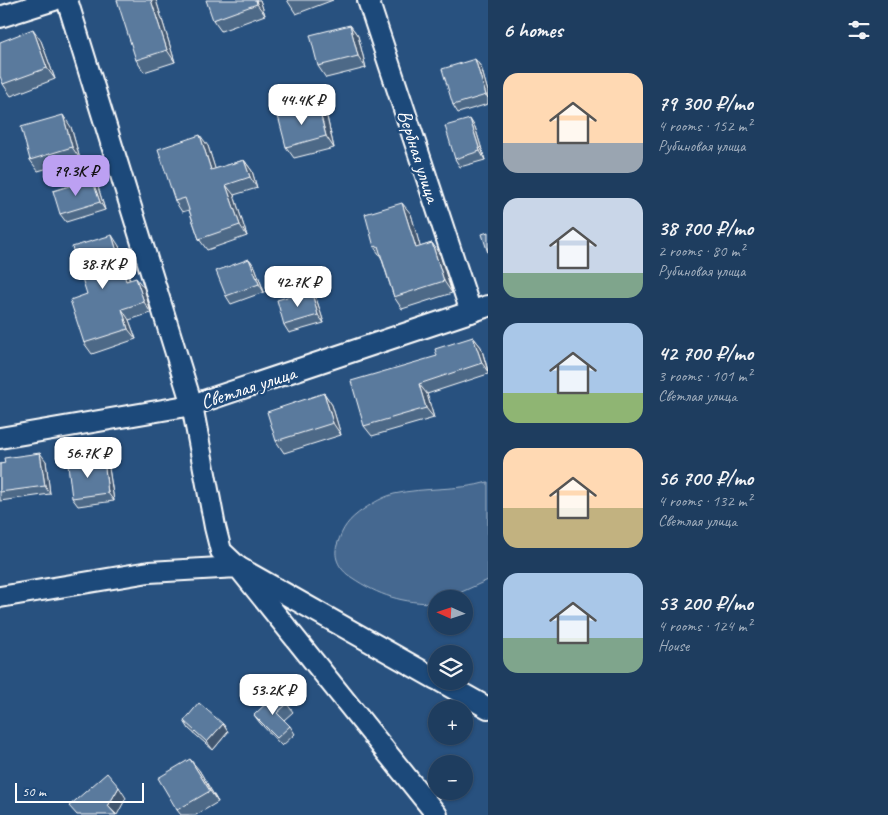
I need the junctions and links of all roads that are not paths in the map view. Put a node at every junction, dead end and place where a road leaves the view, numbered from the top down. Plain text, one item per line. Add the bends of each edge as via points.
1 (54, 0) edge
2 (67, 0) edge
3 (368, 0) edge
4 (0, 17) edge
5 (479, 309) edge
6 (192, 405) junction
7 (0, 438) edge
8 (238, 567) junction
9 (0, 597) edge
10 (428, 674) edge
11 (456, 690) edge
12 (488, 708) edge
13 (437, 815) edge

1 - 4 street
2 - 6 street
3 - 5 street, Вербная улица
5 - 6 street, Светлая улица
6 - 7 street, Светлая улица
6 - 8 street via 221,551
8 - 9 street via 149,572
8 - 10 street
8 - 13 street
11 - 12 street

